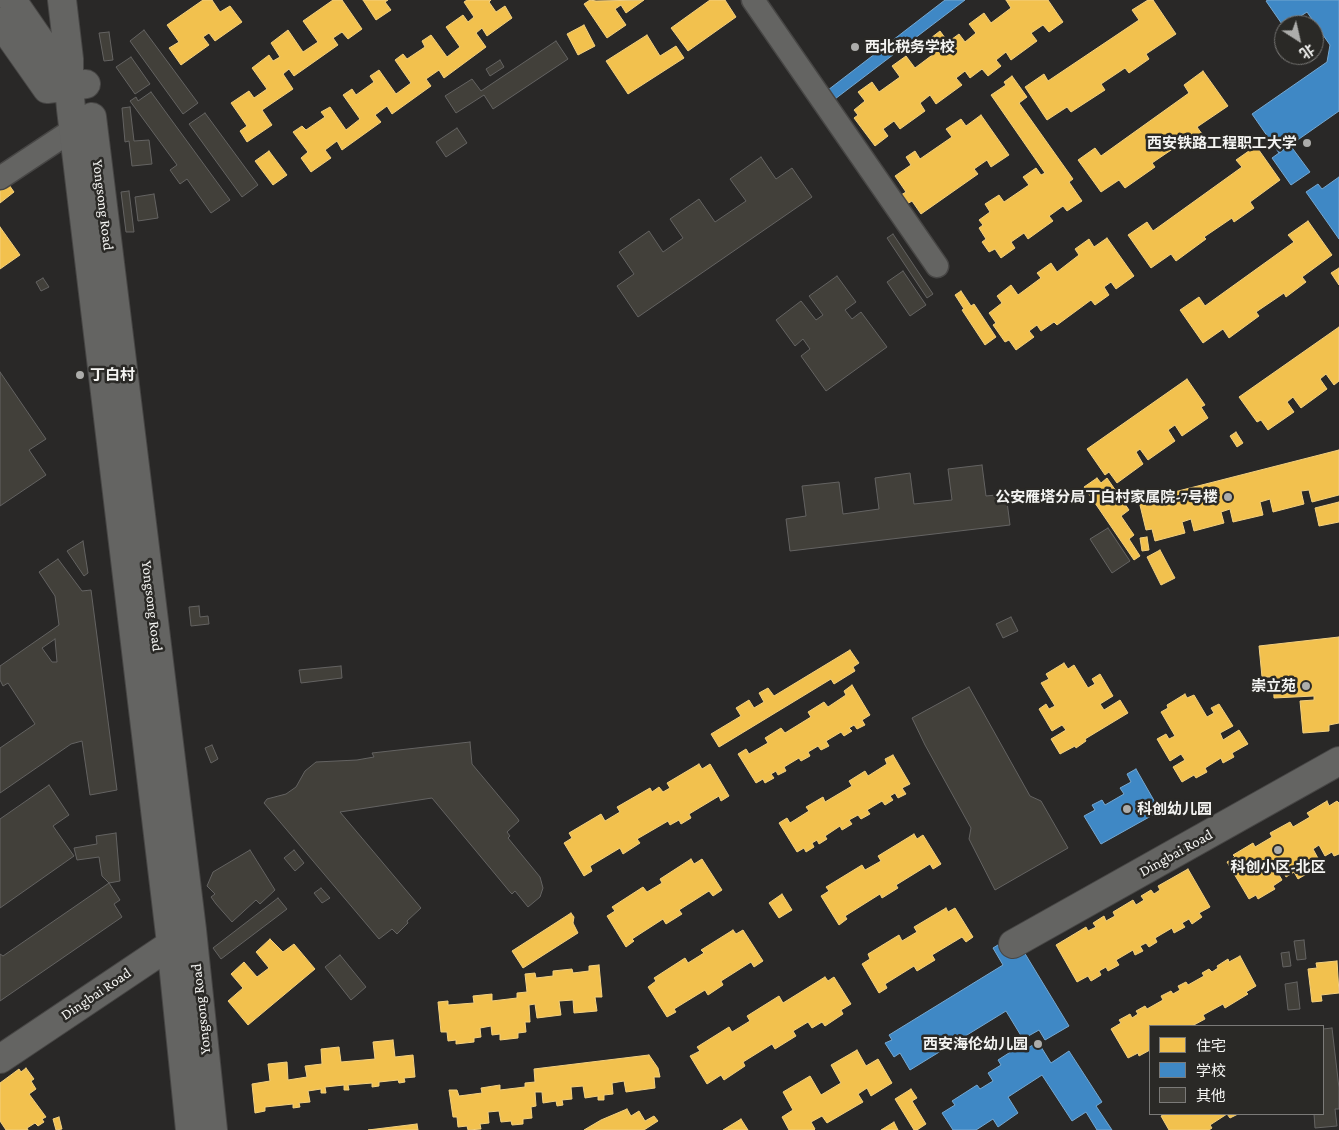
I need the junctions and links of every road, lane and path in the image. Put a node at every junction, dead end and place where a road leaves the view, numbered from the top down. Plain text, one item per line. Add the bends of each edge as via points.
1 (12, 0) edge
2 (62, 0) edge
3 (753, 0) edge
4 (0, 22) edge
5 (69, 59) junction
6 (78, 85) junction
7 (83, 127) junction
8 (0, 178) edge
9 (937, 266) dead end
10 (1339, 761) edge
11 (182, 937) junction
12 (1014, 944) dead end
13 (0, 1059) edge
14 (190, 1130) edge
15 (213, 1130) edge

1 - 5 street via 54,61
2 - 5 street, Yongsong Road
3 - 9 street
4 - 6 street via 47,89
5 - 6 street, Yongsong Road
6 - 7 street, Yongsong Road
7 - 8 street
7 - 11 street, Yongsong Road
10 - 12 street, Dingbai Road
11 - 13 street, Dingbai Road
11 - 14 street, Yongsong Road
11 - 15 street, Yongsong Road

